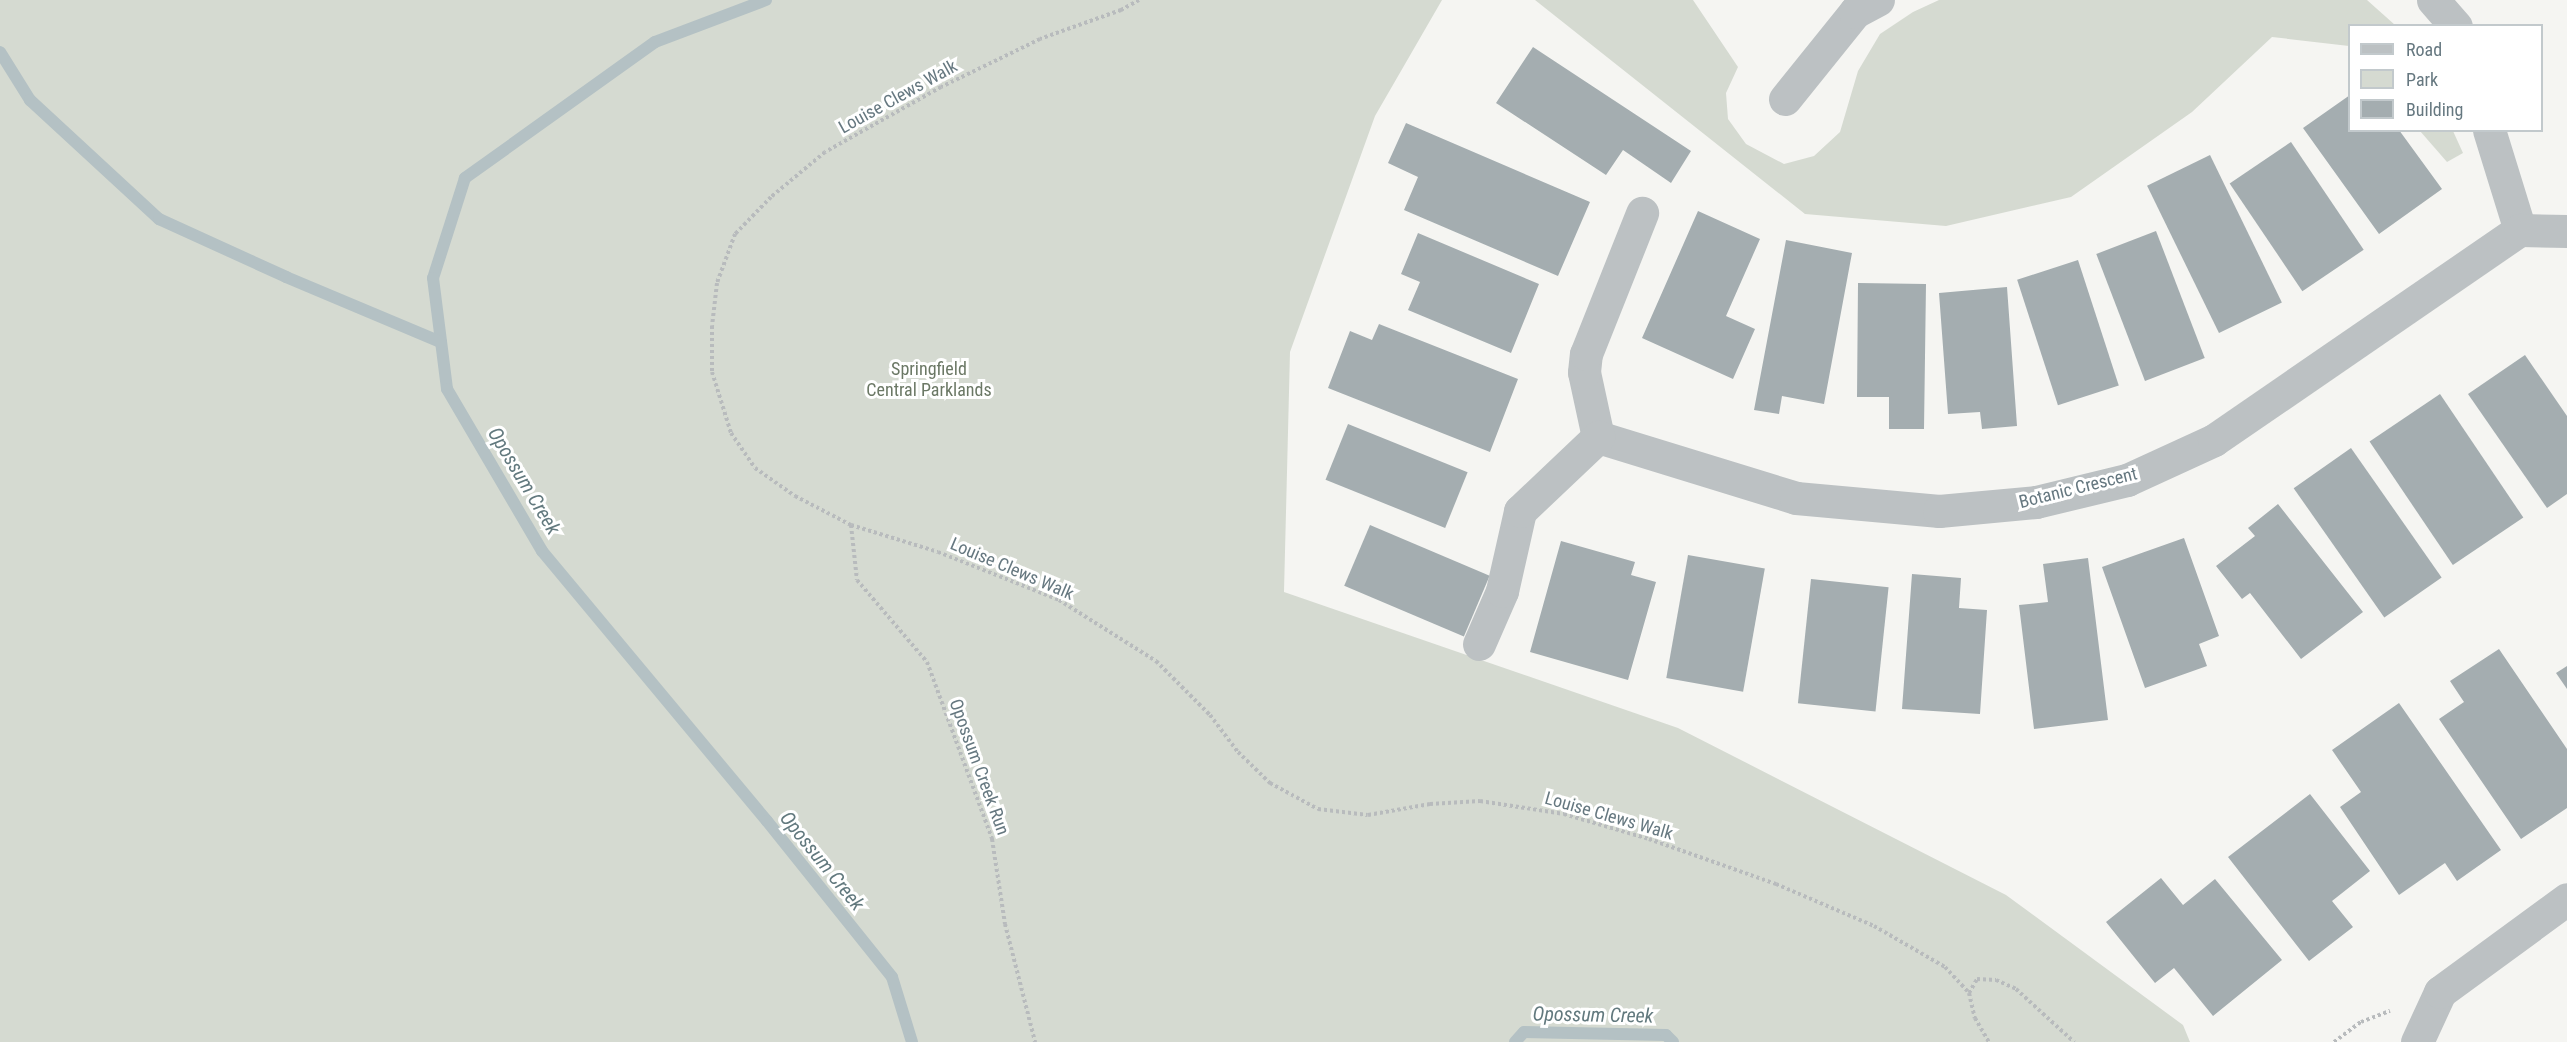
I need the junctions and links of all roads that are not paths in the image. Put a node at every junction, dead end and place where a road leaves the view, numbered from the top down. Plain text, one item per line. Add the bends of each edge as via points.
1 (1878, 0) edge
2 (2433, 0) edge
3 (2454, 24) edge
4 (1785, 99) dead end
5 (2490, 132) edge
6 (1642, 213) dead end
7 (2520, 230) junction
8 (2567, 231) edge
9 (1598, 437) junction
10 (1479, 644) dead end
11 (2567, 899) edge
12 (2417, 1042) edge

1 - 4 street via 1855,12
2 - 3 street
5 - 7 street
6 - 9 street via 1586,354 1584,372
7 - 8 street
7 - 9 street, Botanic Crescent via 2214,440 2127,480 2036,502 1939,511 1796,498
9 - 10 street via 1520,511 1502,591
11 - 12 street via 2440,992

